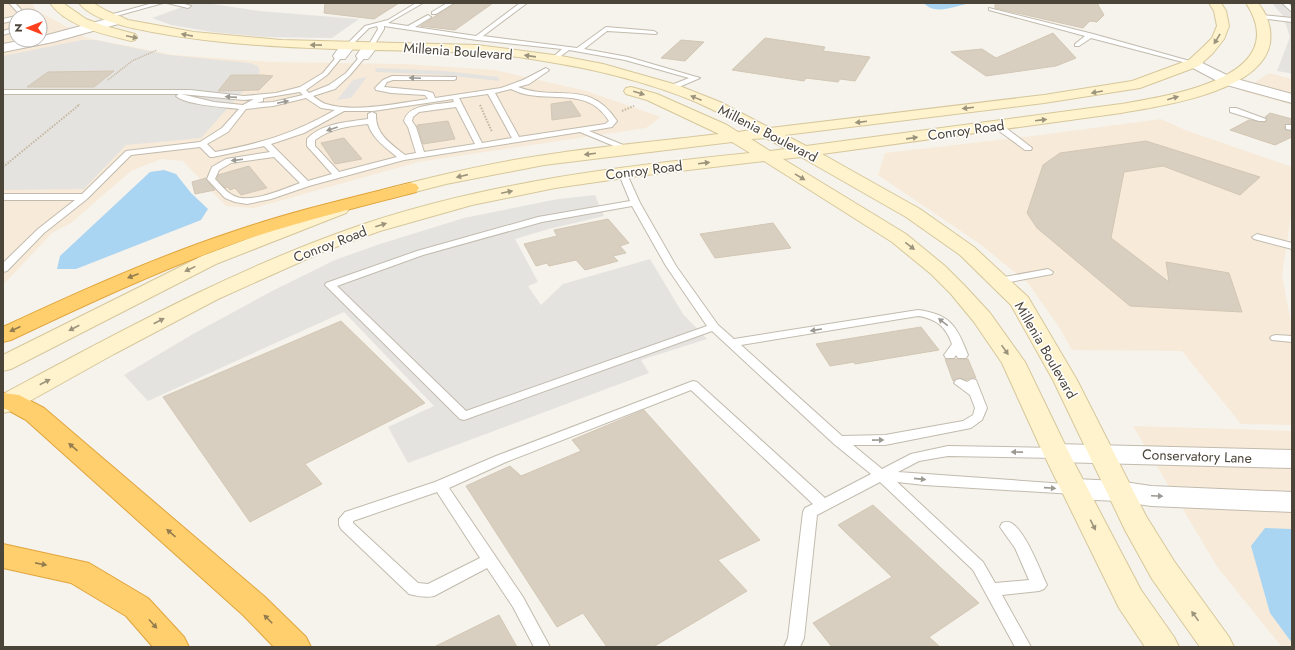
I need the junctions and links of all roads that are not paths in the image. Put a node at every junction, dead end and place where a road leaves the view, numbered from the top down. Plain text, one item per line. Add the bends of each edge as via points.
1 (56, 3) edge
2 (85, 3) edge
3 (162, 3) edge
4 (170, 3) edge
5 (420, 3) edge
6 (451, 3) edge
7 (524, 3) edge
8 (1215, 3) edge
9 (1252, 3) edge
10 (1285, 3) edge
11 (188, 6) dead end
12 (991, 9) dead end
13 (1292, 10) edge
14 (434, 13) dead end
15 (428, 17) dead end
16 (1261, 17) junction
17 (114, 18) junction
18 (1292, 20) edge
19 (380, 24) junction
20 (89, 25) junction
21 (409, 28) junction
22 (48, 33) edge
23 (654, 33) dead end
24 (1091, 35) junction
25 (477, 38) junction
26 (1077, 45) dead end
27 (3, 48) edge
28 (568, 48) junction
29 (578, 50) junction
30 (344, 51) junction
31 (367, 51) junction
32 (1194, 63) junction
33 (550, 65) junction
34 (1234, 77) junction
35 (454, 78) dead end
36 (512, 87) junction
37 (672, 88) junction
38 (1292, 88) edge
39 (302, 89) junction
40 (490, 91) junction
41 (3, 92) edge
42 (177, 93) junction
43 (276, 95) junction
44 (307, 96) junction
45 (1292, 99) edge
46 (432, 100) junction
47 (457, 101) junction
48 (244, 107) junction
49 (342, 109) junction
50 (373, 109) junction
51 (1233, 110) dead end
52 (687, 112) junction
53 (1262, 119) dead end
54 (370, 121) junction
55 (998, 126) junction
56 (581, 130) junction
57 (736, 137) junction
58 (516, 140) junction
59 (264, 143) junction
60 (874, 143) junction
61 (202, 144) junction
62 (676, 144) junction
63 (768, 144) junction
64 (479, 145) junction
65 (1028, 148) dead end
66 (629, 149) junction
67 (804, 151) junction
68 (276, 154) junction
69 (421, 155) junction
70 (403, 158) junction
71 (622, 172) junction
72 (338, 176) junction
73 (306, 184) junction
74 (410, 188) junction
75 (869, 188) junction
76 (3, 197) edge
77 (84, 197) junction
78 (635, 202) junction
79 (1257, 237) dead end
80 (1292, 246) edge
81 (3, 269) edge
82 (1048, 272) dead end
83 (999, 281) junction
84 (714, 327) junction
85 (3, 335) edge
86 (1276, 338) dead end
87 (1292, 340) edge
88 (733, 343) junction
89 (950, 355) dead end
90 (3, 364) edge
91 (969, 386) dead end
92 (5, 402) edge
93 (839, 441) junction
94 (1056, 453) junction
95 (1102, 453) junction
96 (1292, 459) edge
97 (881, 475) junction
98 (440, 486) junction
99 (1075, 490) junction
100 (1118, 491) junction
101 (1292, 502) edge
102 (823, 505) junction
103 (1007, 527) dead end
104 (3, 556) edge
105 (490, 560) junction
106 (991, 590) junction
107 (173, 647) edge
108 (295, 647) edge
109 (542, 647) edge
110 (792, 647) edge
111 (1023, 647) edge
112 (1163, 647) edge
113 (1218, 647) edge

1 - 20 main road, Millenia Boulevard
2 - 17 main road, Millenia Boulevard
3 - 17 lane
3 - 17 lane via 144,13
4 - 11 lane
5 - 19 lane
6 - 14 lane
7 - 25 lane
8 -> 32 main road, Conroy Road via 1220,11 1223,26 1218,40
9 - 16 main road, Conroy Road
10 - 13 lane
12 - 24 lane
15 - 21 lane
16 - 18 lane
16 - 34 main road, Conroy Road via 1265,31 1256,60
17 - 20 street
30 -> 17 main road, Millenia Boulevard via 194,36 125,23
19 - 21 lane
19 - 30 lane via 368,27
19 - 31 lane via 381,29
20 - 22 street
20 - 27 street via 19,46
20 -> 30 main road, Millenia Boulevard via 160,42 218,51 268,54
21 - 25 lane
23 - 29 lane via 606,29
24 - 26 lane
24 - 32 lane
25 - 28 lane
28 - 29 lane
28 - 33 lane
29 - 37 lane via 626,58 696,78
30 - 31 main road, Millenia Boulevard
30 - 39 lane via 325,74
31 - 33 main road, Millenia Boulevard via 477,49
31 - 44 lane via 348,74 332,87
32 - 34 street
32 -> 63 main road, Conroy Road via 1135,85
33 - 36 lane via 526,82
33 - 37 main road, Millenia Boulevard via 598,67
33 -> 52 main road, Millenia Boulevard via 652,97
34 - 38 street
34 - 45 street
55 -> 34 main road, Conroy Road via 1159,102
35 -> 46 lane via 392,78 379,88 426,93
36 - 40 lane
36 - 56 lane via 527,93 593,100 609,113 613,121 609,125
63 -> 37 main road, Millenia Boulevard via 715,105
39 - 43 lane
39 - 44 lane
40 - 47 lane
40 - 58 lane
41 - 42 lane
43 -> 42 lane via 244,98
42 - 48 lane via 184,98
43 - 48 lane via 256,100
48 -> 44 lane
44 - 49 lane via 324,106
46 - 47 lane
46 - 50 lane
47 - 64 lane
47 - 69 lane via 417,110 409,116 408,121
48 - 61 lane via 225,130
49 - 50 lane
49 - 59 lane via 288,136
50 - 54 lane
51 - 53 lane
52 - 57 main road, Millenia Boulevard
52 - 62 main road via 691,130
54 - 70 lane via 378,136
54 -> 72 lane via 342,126 316,134 311,139 311,146
60 -> 55 main road, Conroy Road
55 - 65 lane
56 - 58 lane
56 - 66 lane
57 - 62 main road, Conroy Road
57 - 63 main road, Millenia Boulevard
57 - 63 main road, Conroy Road
58 - 64 lane
59 - 61 lane via 213,155
59 - 68 lane
60 - 67 main road, Conroy Road
60 - 75 main road via 862,152 857,160 857,171
61 - 77 lane via 130,152
62 - 66 main road, Conroy Road
63 - 67 main road, Conroy Road
63 - 67 main road, Millenia Boulevard
71 -> 63 main road, Conroy Road
63 -> 94 main road, Millenia Boulevard via 919,253 953,285 978,313 1013,362
64 - 69 lane
66 -> 74 main road, Conroy Road via 544,160
67 - 75 main road, Millenia Boulevard
68 - 73 lane
68 -> 73 lane via 229,161 215,169 211,179 231,199 244,202
69 - 70 lane
70 - 72 lane
71 - 78 lane
92 -> 71 main road, Conroy Road via 217,292 292,258 355,234 428,210 490,195
72 - 73 lane
74 -> 85 highway via 320,211 238,236 117,282
74 -> 90 main road, Conroy Road via 343,208 209,260
75 - 83 main road, Millenia Boulevard via 913,212 967,251
76 - 77 lane
77 - 81 lane via 41,231
78 - 84 lane via 671,266
78 - 84 lane via 541,219 420,253 330,285 464,416
79 - 80 lane
82 - 83 lane
83 - 95 main road, Millenia Boulevard via 1020,302 1065,380
84 - 88 lane
86 - 87 lane
89 -> 88 lane via 960,350 945,321 930,315 918,314
88 - 93 lane
93 -> 91 lane via 885,440 967,425 978,417 981,408
108 -> 92 highway via 254,606 35,414
93 - 97 lane
94 - 95 street, Conservatory Lane
94 -> 97 lane via 948,451 916,457
94 - 99 main road, Millenia Boulevard
95 - 96 street, Conservatory Lane
95 - 100 main road, Millenia Boulevard
97 -> 99 lane
97 - 102 lane
97 - 106 lane via 978,566
98 - 102 lane via 501,459 693,385
98 - 105 lane
98 - 105 lane via 350,516 346,519 346,525 414,589 429,591
99 - 100 street
99 -> 112 main road, Millenia Boulevard via 1130,600
100 -> 101 street via 1151,496
113 -> 100 main road, Millenia Boulevard via 1163,570
102 - 110 lane via 810,512 796,638
103 - 106 lane via 1021,544 1039,584
104 -> 107 highway via 78,572 137,607
105 - 109 lane via 518,602
106 - 111 lane

